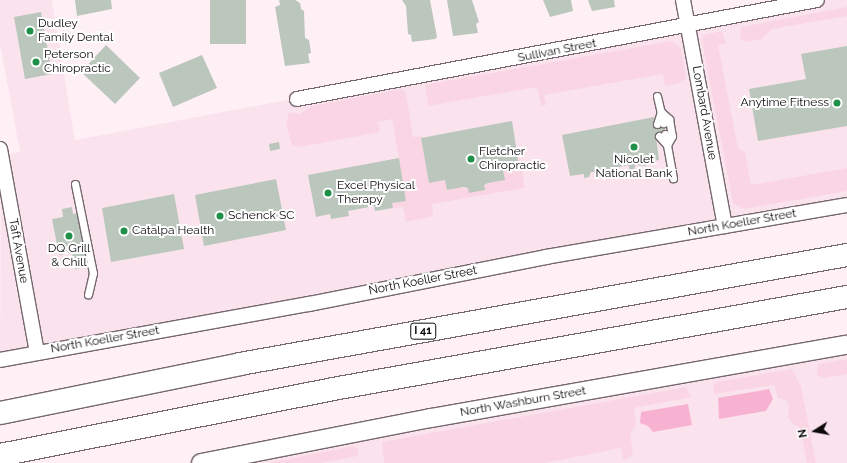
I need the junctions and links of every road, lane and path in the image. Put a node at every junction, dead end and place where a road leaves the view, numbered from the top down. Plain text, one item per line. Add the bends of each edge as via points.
1 (683, 0) edge
2 (817, 0) edge
3 (688, 27) junction
4 (657, 96) dead end
5 (297, 99) dead end
6 (660, 112) junction
7 (660, 123) dead end
8 (662, 135) dead end
9 (667, 145) junction
10 (0, 149) edge
11 (1, 166) edge
12 (673, 178) dead end
13 (75, 184) dead end
14 (847, 205) edge
15 (724, 226) junction
16 (847, 255) edge
17 (88, 294) dead end
18 (847, 297) edge
19 (847, 345) edge
20 (37, 352) junction
21 (0, 360) edge
22 (0, 413) edge
23 (0, 454) edge
24 (200, 463) edge

1 - 3 street, Lombard Avenue
2 - 3 street, Sullivan Street
3 - 5 street, Sullivan Street
3 - 15 street, Lombard Avenue
4 - 6 lane
6 - 7 lane
6 - 9 lane via 669,119 672,136
8 - 9 lane
9 - 12 lane
10 - 11 street, Taft Avenue
11 - 20 street, Taft Avenue
13 - 17 lane via 93,273
14 - 15 street, North Koeller Street
15 - 20 street, North Koeller Street
16 - 22 highway, I 41 via 233,366
18 - 23 highway via 325,390
19 - 24 street, North Washburn Street via 431,418
20 - 21 street, North Koeller Street

